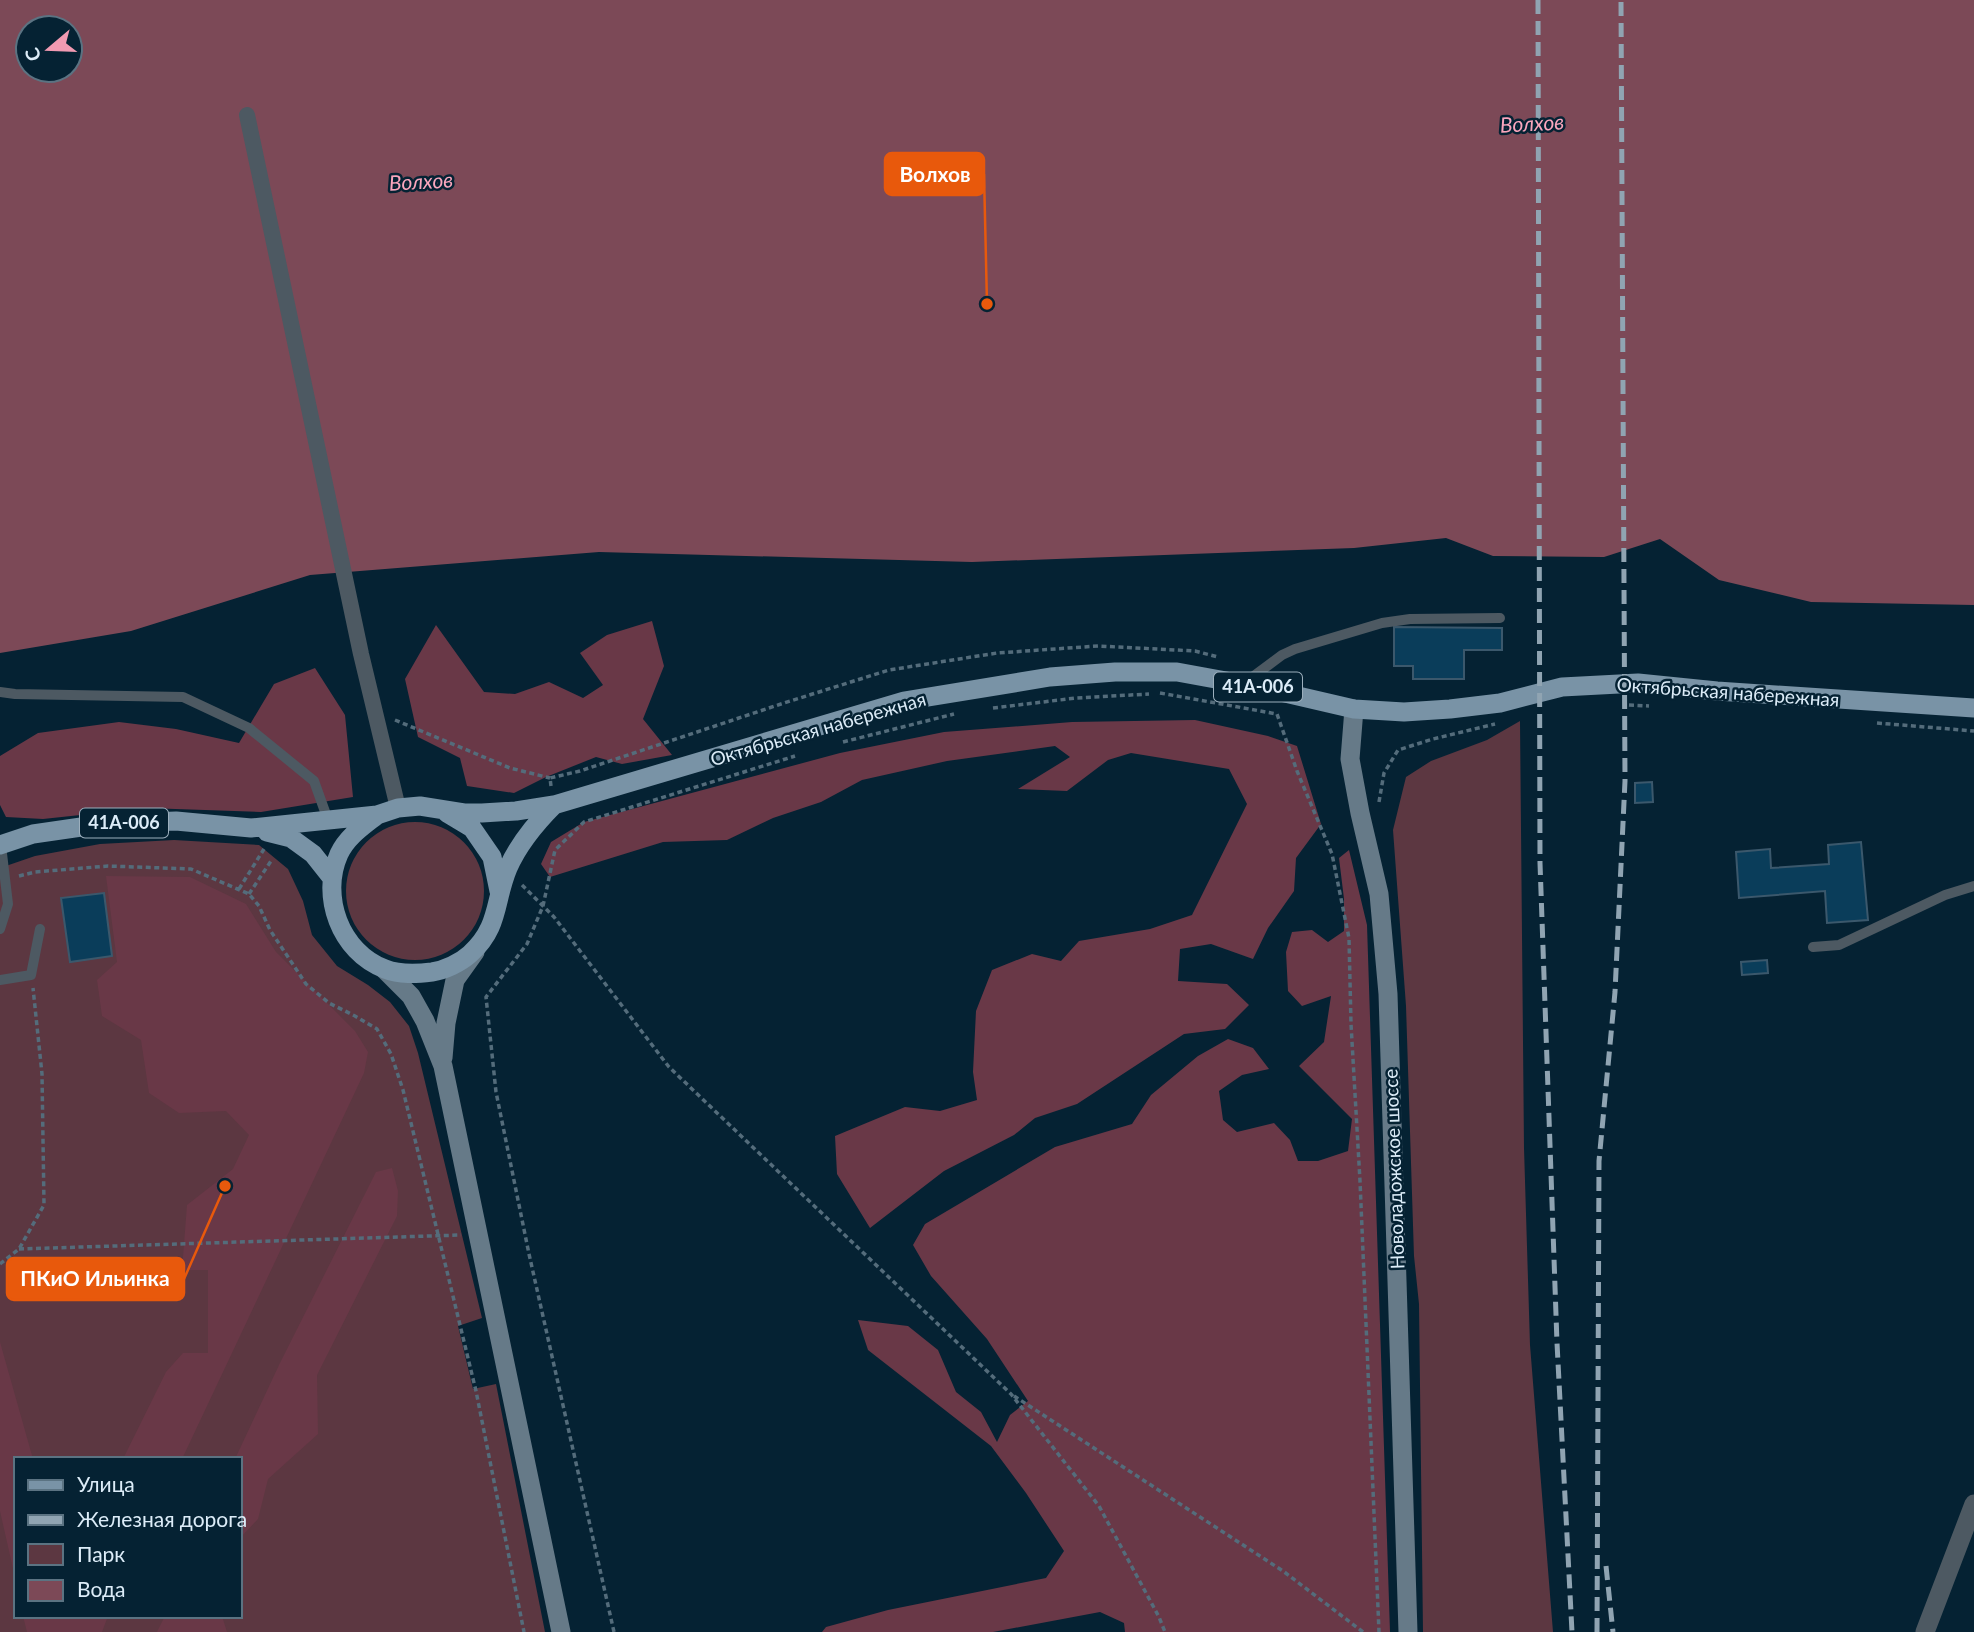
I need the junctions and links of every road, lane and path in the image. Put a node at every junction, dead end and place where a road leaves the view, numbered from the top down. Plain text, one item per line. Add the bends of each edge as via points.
1 (247, 115) dead end
2 (1500, 618) dead end
3 (1243, 684) junction
4 (0, 692) edge
5 (1625, 705) dead end
6 (1649, 706) dead end
7 (993, 708) dead end
8 (1974, 708) edge
9 (1354, 709) junction
10 (375, 712) junction
11 (965, 712) dead end
12 (1501, 722) dead end
13 (1865, 722) dead end
14 (1974, 731) edge
15 (835, 744) dead end
16 (796, 756) dead end
17 (550, 778) dead end
18 (554, 805) junction
19 (398, 808) junction
20 (441, 810) junction
21 (1360, 813) junction
22 (377, 815) junction
23 (328, 820) junction
24 (251, 828) junction
25 (274, 834) junction
26 (0, 845) edge
27 (271, 860) dead end
28 (507, 870) junction
29 (332, 878) junction
30 (5, 880) junction
31 (1974, 886) edge
32 (239, 889) junction
33 (499, 892) junction
34 (249, 894) junction
35 (542, 906) junction
36 (0, 929) edge
37 (40, 929) dead end
38 (488, 932) junction
39 (1813, 947) dead end
40 (384, 969) junction
41 (31, 975) junction
42 (0, 980) edge
43 (443, 1066) junction
44 (478, 1234) junction
45 (438, 1236) junction
46 (19, 1249) junction
47 (0, 1264) edge
48 (1011, 1394) junction
49 (1974, 1504) edge
50 (524, 1632) edge
51 (561, 1632) edge
52 (614, 1632) edge
53 (1165, 1632) edge
54 (1363, 1632) edge
55 (1379, 1632) edge
56 (1408, 1632) edge
57 (1924, 1632) edge

1 - 10 street
2 - 3 lane via 1382,623 1295,649
3 - 9 main road, Октябрьская набережная / 41А-006
3 - 18 main road, Октябрьская набережная / 41А-006 via 1177,672 1115,672 1050,677 904,701
4 - 23 lane via 183,697 249,728 314,781
5 - 6 path
7 - 55 path via 1160,693 1277,713 1332,854 1349,938
8 - 9 main road, Октябрьская набережная / 41А-006 via 1638,683 1562,687 1500,703 1450,709
9 - 21 main road, Новоладожское шоссе via 1350,759
10 - 17 path via 510,768
10 - 19 street
11 - 15 path
12 - 21 path via 1398,750 1384,772 1378,810
13 - 14 path
16 - 35 path via 584,822 555,850
18 - 20 main road, Октябрьская набережная / 41А-006 via 482,813
18 - 28 main road via 532,827
19 - 20 main road, Октябрьская набережная / 41А-006
19 - 22 main road, Октябрьская набережная / 41А-006
20 - 33 main road via 472,828 492,857
21 - 56 main road, Новоладожское шоссе via 1379,894 1388,994
22 - 23 main road, Октябрьская набережная / 41А-006
22 - 29 main road via 356,831 340,853
23 - 24 main road, Октябрьская набережная / 41А-006
24 - 25 main road
24 - 26 main road, Октябрьская набережная / 41А-006 via 176,821 102,824 33,834
25 - 29 main road via 291,838 313,854
25 - 32 path
26 - 30 lane
27 - 34 path
28 - 33 main road
28 - 35 path
29 - 40 main road via 332,906 342,933 360,954
30 - 32 path via 35,872 108,866 177,868 191,869
30 - 36 lane via 8,904
31 - 39 lane via 1839,944
32 - 34 path
33 - 38 main road
34 - 45 path via 306,984 329,1003 377,1029 391,1054 404,1090
35 - 48 path via 669,1067
35 - 52 path via 527,944 485,997 496,1092
37 - 41 lane
38 - 40 main road via 469,955 443,970 413,975
38 - 43 main road via 455,980
40 - 43 main road via 411,996
41 - 42 lane
41 - 46 path via 42,1074 44,1205
43 - 44 main road
44 - 45 path
44 - 51 main road
45 - 46 path
45 - 50 path via 476,1391
46 - 47 path
48 - 53 path via 1099,1506
48 - 54 path via 1283,1571
49 - 57 street

